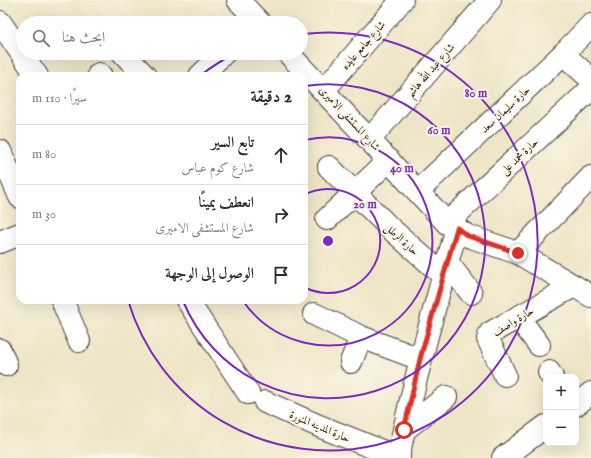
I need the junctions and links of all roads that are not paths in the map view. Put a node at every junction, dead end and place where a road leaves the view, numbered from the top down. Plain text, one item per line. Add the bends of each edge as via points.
1 (238, 0) edge
2 (402, 0) edge
3 (490, 0) edge
4 (253, 16) edge
5 (0, 22) edge
6 (591, 25) edge
7 (16, 45) edge
8 (563, 54) junction
9 (26, 60) edge
10 (130, 60) edge
11 (217, 60) edge
12 (295, 60) edge
13 (34, 72) edge
14 (141, 72) edge
15 (204, 72) edge
16 (306, 72) edge
17 (308, 74) edge
18 (591, 80) edge
19 (591, 89) edge
20 (324, 90) junction
21 (370, 139) junction
22 (0, 151) edge
23 (389, 160) junction
24 (329, 167) dead end
25 (591, 177) edge
26 (16, 188) edge
27 (418, 190) junction
28 (355, 193) junction
29 (327, 219) dead end
30 (452, 226) junction
31 (16, 236) edge
32 (0, 242) edge
33 (518, 253) junction
34 (445, 269) junction
35 (583, 291) edge
36 (471, 293) dead end
37 (64, 304) edge
38 (190, 304) edge
39 (314, 314) dead end
40 (518, 317) junction
41 (361, 337) junction
42 (79, 341) dead end
43 (539, 345) dead end
44 (420, 359) junction
45 (351, 362) dead end
46 (505, 374) dead end
47 (591, 394) edge
48 (446, 397) dead end
49 (591, 401) edge
50 (579, 403) edge
51 (579, 404) edge
52 (543, 428) edge
53 (404, 430) junction
54 (398, 458) edge
55 (503, 458) edge

1 - 4 street
2 - 20 street, شارع جامع عايده
3 - 21 street, شارع عبد الله هاشم
5 - 7 street
6 - 8 street, حارة سليمان سعد
8 - 18 street
8 - 27 street, حارة سليمان سعد
9 - 13 street
10 - 14 street
11 - 15 street
12 - 16 street, شارع المستشفى الاميرى
17 - 20 street, شارع المستشفى الاميرى
19 - 30 street, حارة محمد على
20 - 21 street, شارع المستشفى الاميرى
21 - 23 street, شارع المستشفى الاميرى
22 - 26 street
23 - 27 street, شارع المستشفى الاميرى
23 - 28 street
24 - 28 street, حارة الرطل
25 - 33 street
27 - 30 street, شارع المستشفى الاميرى
28 - 29 street
28 - 34 street, حارة الرطل via 390,228
30 - 33 street, شارع المستشفى الاميرى via 468,236
30 - 34 street
31 - 32 street
33 - 35 street, شارع المستشفى الاميرى
34 - 36 street, حارة الرطل
34 - 44 street
35 - 40 street, حارة واصف
37 - 42 street
38 - 54 street, حارة المدينه المنورة via 257,397
39 - 41 street
40 - 43 street
40 - 46 street, حارة واصف via 488,336
41 - 44 street
41 - 45 street
44 - 53 street
47 - 50 street
48 - 53 street
49 - 51 street
52 - 55 street
53 - 54 street

